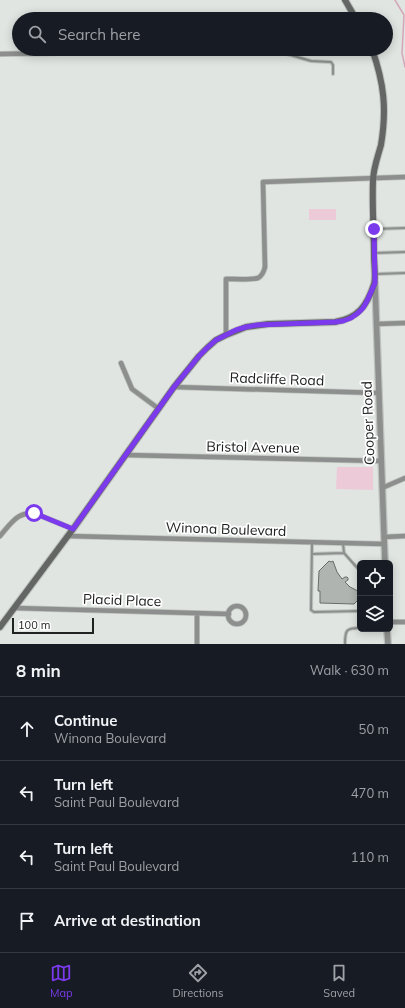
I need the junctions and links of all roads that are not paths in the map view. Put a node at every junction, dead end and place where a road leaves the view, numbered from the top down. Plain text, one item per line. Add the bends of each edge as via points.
1 (345, 0) edge
2 (352, 12) edge
3 (0, 54) edge
4 (12, 54) edge
5 (294, 56) edge
6 (374, 56) edge
7 (333, 74) dead end
8 (405, 177) edge
9 (373, 179) junction
10 (405, 228) edge
11 (374, 229) junction
12 (405, 252) edge
13 (374, 253) junction
14 (405, 273) edge
15 (374, 274) junction
16 (375, 283) junction
17 (405, 323) edge
18 (376, 324) junction
19 (226, 335) junction
20 (121, 363) dead end
21 (174, 387) junction
22 (379, 393) junction
23 (159, 409) junction
24 (125, 455) junction
25 (381, 461) junction
26 (405, 478) edge
27 (382, 488) junction
28 (73, 529) junction
29 (0, 536) edge
30 (67, 536) junction
31 (384, 536) junction
32 (405, 536) edge
33 (312, 542) junction
34 (343, 543) junction
35 (384, 544) junction
36 (344, 553) junction
37 (312, 554) junction
38 (385, 560) edge
39 (357, 568) edge
40 (14, 608) junction
41 (357, 611) edge
42 (197, 614) junction
43 (229, 614) dead end
44 (393, 622) edge
45 (405, 622) edge
46 (0, 627) edge
47 (357, 628) edge
48 (387, 632) edge
49 (197, 644) edge
50 (345, 644) edge
51 (388, 644) edge

1 - 2 main road
3 - 4 street
5 - 7 lane via 311,61 330,62 333,65
6 - 9 main road via 380,73 384,128
8 - 9 street
9 - 11 main road
9 - 19 street via 263,182 264,272 256,278 226,279
10 - 11 lane
11 - 13 main road
12 - 13 lane
13 - 15 main road
14 - 15 lane
15 - 16 main road
16 - 18 street, Cooper Road
16 - 19 main road via 363,308 343,321 257,325
17 - 18 street
18 - 22 street, Cooper Road
19 - 21 main road via 207,348
20 - 23 street via 132,389
21 - 22 street, Radcliffe Road
21 - 23 main road
22 - 25 street, Cooper Road
23 - 24 main road
24 - 25 street, Bristol Avenue
24 - 28 main road
25 - 27 street, Cooper Road
26 - 27 street
27 - 31 street, Cooper Road
28 - 29 street via 34,513 28,513 16,518
28 - 30 main road
30 - 33 street, Winona Boulevard
30 - 40 main road
31 - 32 street
31 - 35 street, Cooper Road
33 - 34 street, Winona Boulevard
33 - 37 lane
34 - 35 street, Winona Boulevard
34 - 36 lane
35 - 38 street, Cooper Road
36 - 37 lane
36 - 39 lane
37 - 41 lane via 311,610
40 - 42 street, Placid Place
40 - 46 main road
42 - 43 street, Placid Place
42 - 49 street
44 - 45 street
47 - 50 lane via 347,630
48 - 51 street

